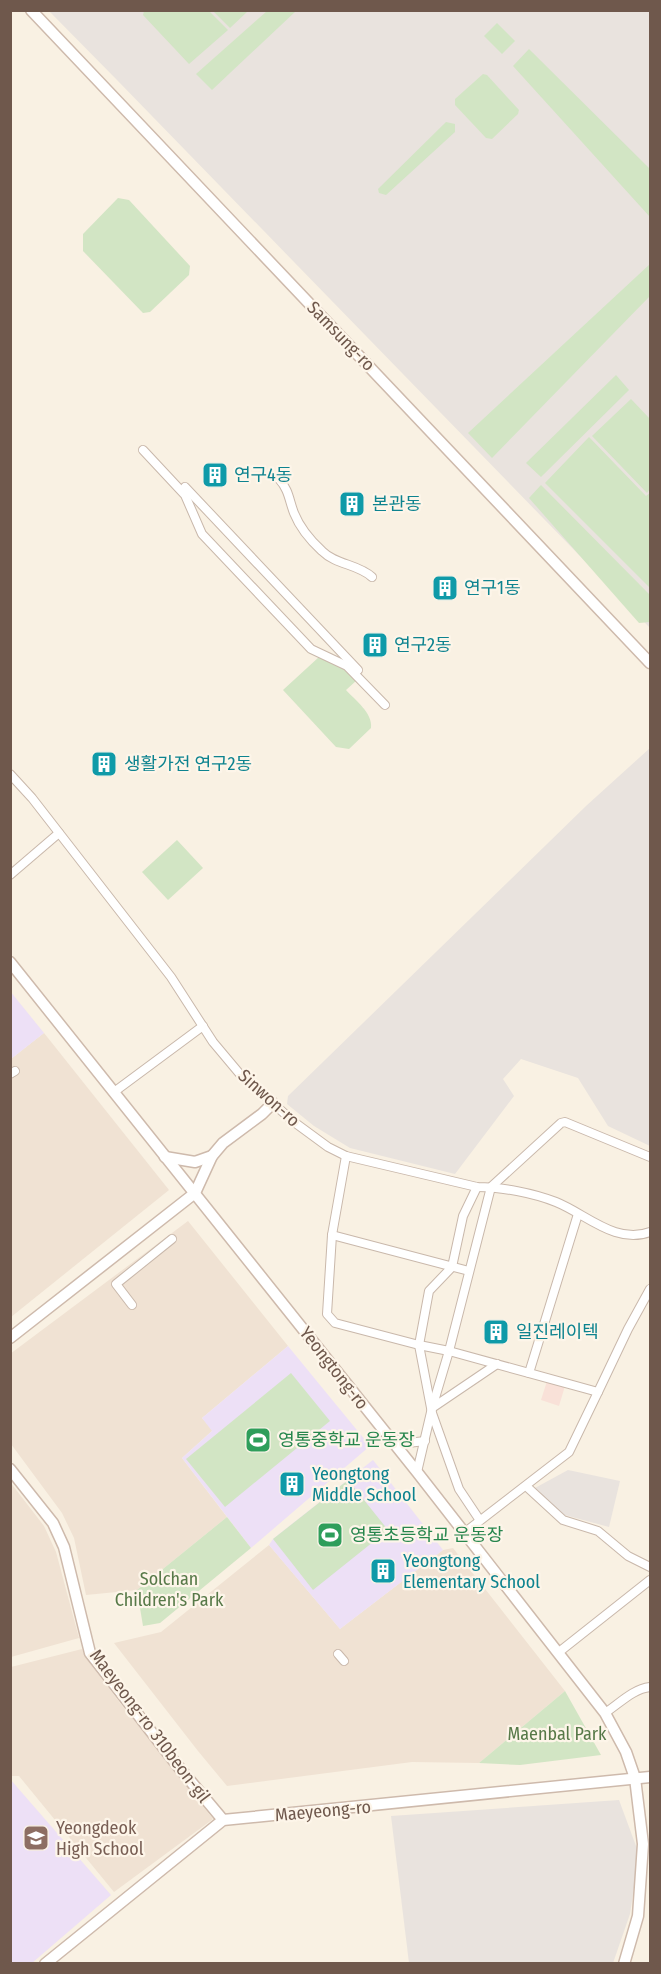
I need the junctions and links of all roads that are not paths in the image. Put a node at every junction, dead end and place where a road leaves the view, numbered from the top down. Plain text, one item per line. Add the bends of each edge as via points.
1 (31, 10) edge
2 (279, 479) dead end
3 (372, 577) dead end
4 (651, 663) edge
5 (386, 703) joint
6 (10, 774) edge
7 (59, 833) junction
8 (10, 875) edge
9 (10, 962) edge
10 (203, 1026) junction
11 (114, 1092) junction
12 (273, 1103) junction
13 (212, 1156) junction
14 (346, 1156) junction
15 (165, 1157) junction
16 (651, 1157) edge
17 (477, 1187) junction
18 (491, 1187) junction
19 (195, 1193) junction
20 (578, 1214) junction
21 (651, 1232) edge
22 (332, 1235) junction
23 (172, 1239) dead end
24 (452, 1267) junction
25 (469, 1271) junction
26 (651, 1289) edge
27 (132, 1305) dead end
28 (10, 1338) edge
29 (419, 1345) junction
30 (449, 1351) junction
31 (497, 1364) junction
32 (529, 1373) junction
33 (598, 1392) junction
34 (432, 1411) junction
35 (388, 1437) junction
36 (425, 1442) junction
37 (10, 1469) edge
38 (417, 1472) junction
39 (526, 1486) junction
40 (479, 1519) junction
41 (464, 1533) junction
42 (651, 1567) edge
43 (651, 1580) edge
44 (559, 1652) junction
45 (338, 1654) dead end
46 (344, 1661) dead end
47 (651, 1686) edge
48 (605, 1713) junction
49 (651, 1777) edge
50 (635, 1778) junction
51 (223, 1820) junction
52 (45, 1964) edge
53 (624, 1964) edge

1 - 4 street, Samsung-ro
2 - 3 street via 305,534 330,558
5 - 5 street via 347,666 311,649 202,534 185,495 145,449
6 - 7 street, Sinwon-ro
7 - 8 street
7 - 10 street, Sinwon-ro via 171,977
9 - 11 street, Yeongtong-ro
10 - 11 street
10 - 12 street, Sinwon-ro via 240,1073
11 - 15 street, Yeongtong-ro
12 - 13 street via 228,1138
12 - 14 street, Sinwon-ro via 327,1147
13 - 15 street via 195,1162
13 - 19 street
14 - 17 street, Sinwon-ro
14 - 22 street
15 - 19 street, Yeongtong-ro
16 - 18 street via 565,1122
17 - 18 street, Sinwon-ro
17 - 24 street via 463,1216
18 - 20 street, Sinwon-ro via 545,1198
18 - 25 street
19 - 28 street
19 - 35 street, Yeongtong-ro
20 - 21 street, Sinwon-ro via 620,1234
20 - 32 street
22 - 24 street
22 - 29 street via 327,1314 330,1319
23 - 27 street via 116,1284
24 - 25 street
24 - 29 street via 429,1291
25 - 30 street
26 - 33 street
29 - 30 street
29 - 34 street
30 - 31 street
30 - 34 street
31 - 32 street
31 - 34 street
32 - 33 street
33 - 39 street via 569,1452
34 - 36 street
34 - 40 street via 459,1488
35 - 36 street via 408,1443
35 - 38 street, Yeongtong-ro
36 - 38 street
37 - 51 street, Maeyeong-ro 310beon-gil via 53,1523 64,1547 90,1653
38 - 41 street, Yeongtong-ro
39 - 40 street
39 - 42 street via 563,1520 598,1531 628,1556
40 - 41 street
41 - 44 street, Yeongtong-ro
43 - 44 street
44 - 48 street, Yeongtong-ro
45 - 46 street
47 - 48 street via 628,1696
48 - 50 street, Yeongtong-ro
49 - 50 street, Maeyeong-ro
50 - 51 street, Maeyeong-ro
50 - 53 street, Yeongtong-ro via 642,1844 638,1916
51 - 52 street

